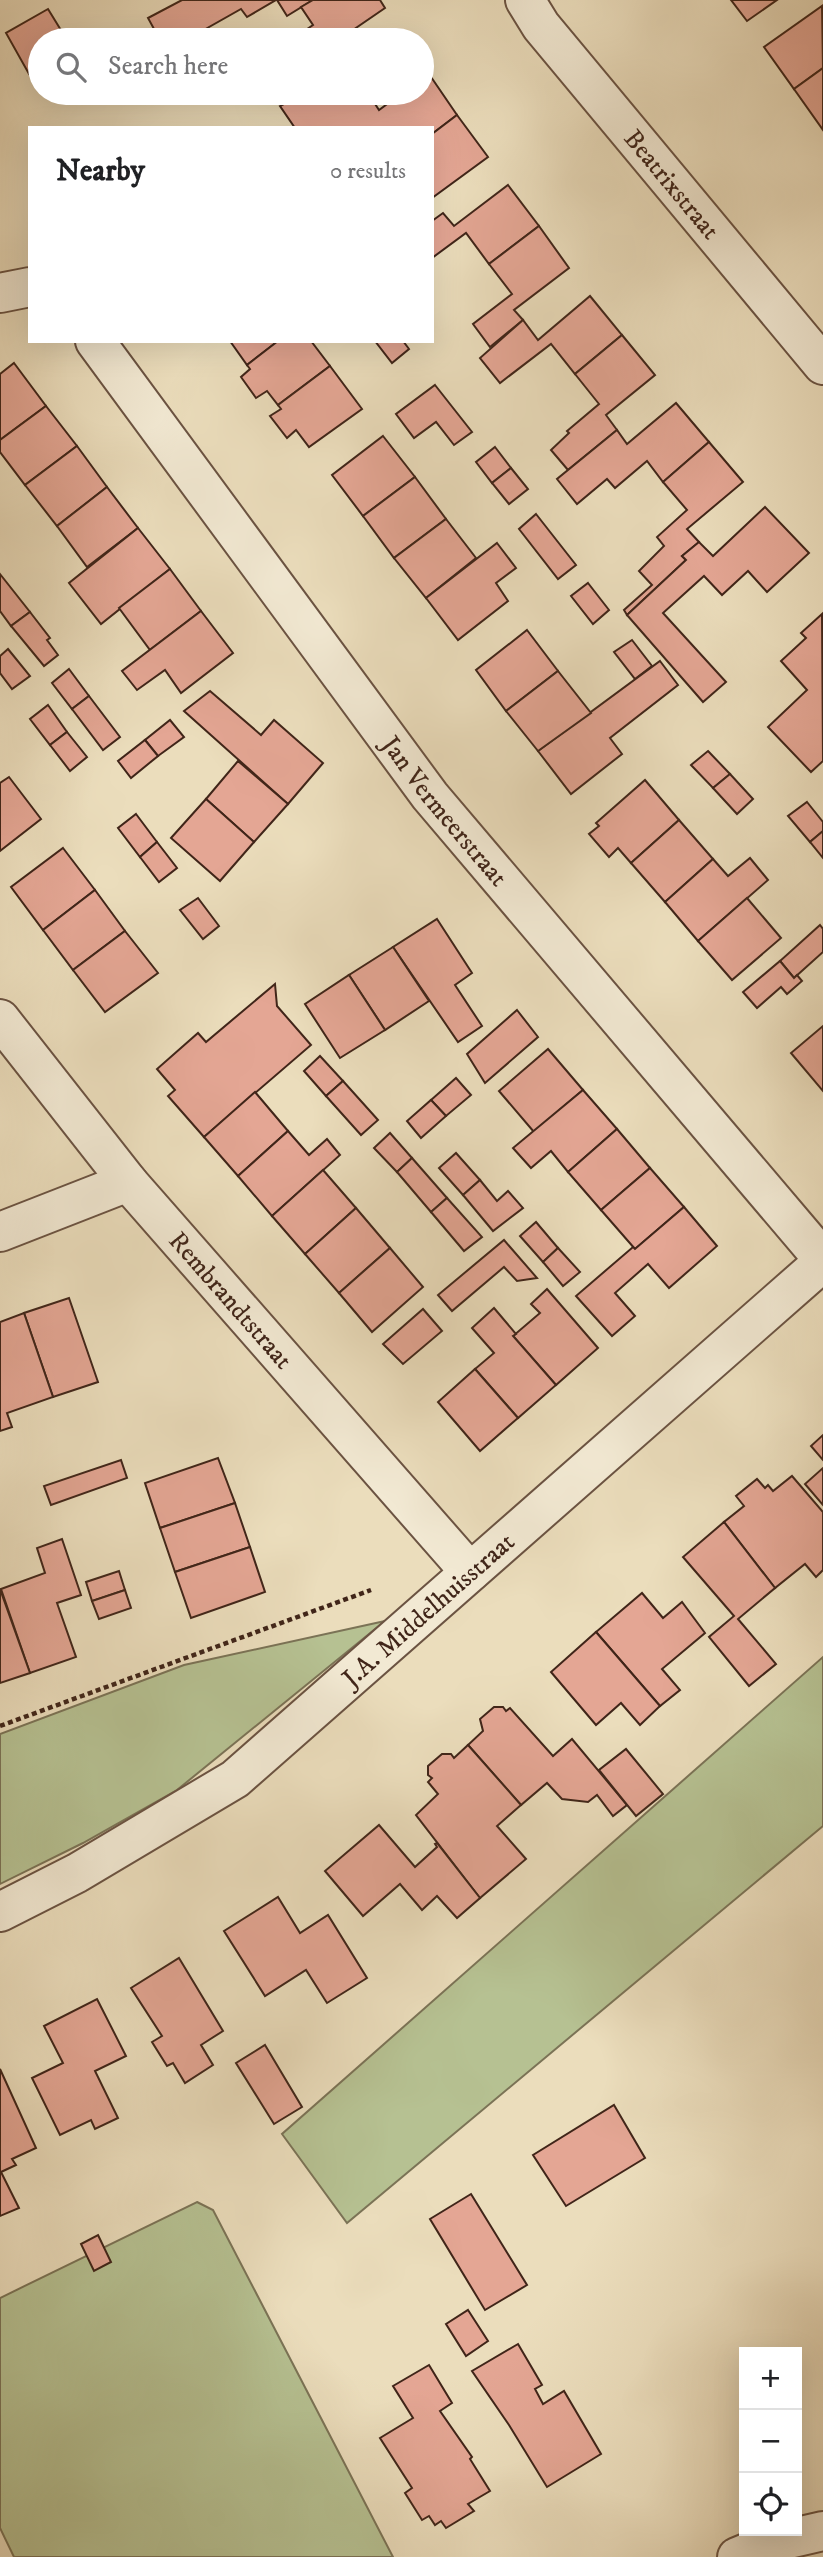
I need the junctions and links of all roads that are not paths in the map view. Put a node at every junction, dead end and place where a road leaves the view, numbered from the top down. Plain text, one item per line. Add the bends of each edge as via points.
1 (525, 0) edge
2 (28, 287) edge
3 (0, 293) edge
4 (96, 343) edge
5 (823, 365) edge
6 (0, 1019) edge
7 (128, 1182) junction
8 (0, 1232) edge
9 (823, 1260) edge
10 (470, 1572) junction
11 (0, 1912) edge
12 (823, 2530) edge
13 (737, 2557) edge

1 - 5 street, Beatrixstraat via 541,26
2 - 3 street
4 - 9 street, Jan Vermeerstraat via 430,796
6 - 7 street, Rembrandtstraat
7 - 8 street
7 - 10 street, Rembrandtstraat
9 - 10 street, J.A. Middelhuisstraat
10 - 11 street, J.A. Middelhuisstraat via 235,1779 77,1873
12 - 13 street

